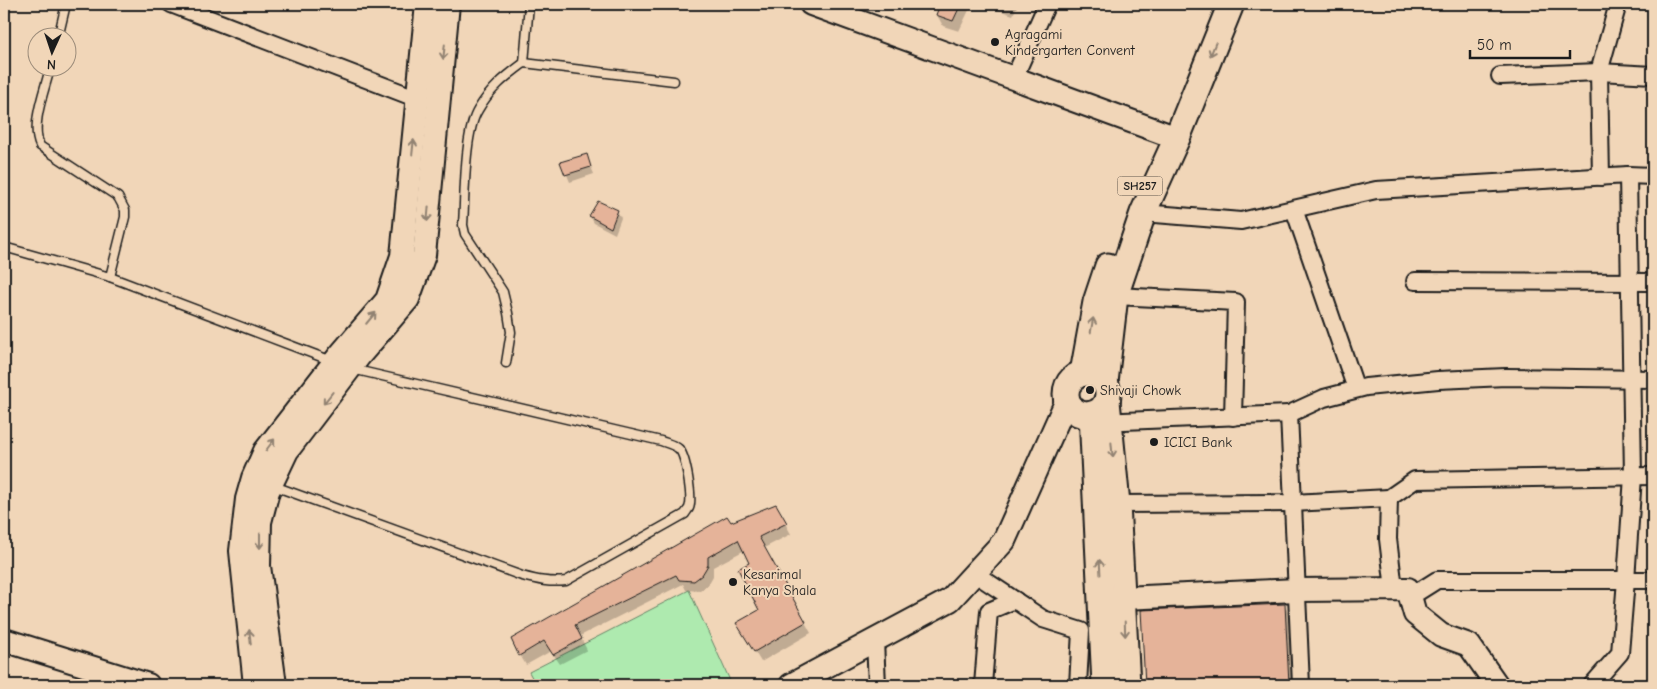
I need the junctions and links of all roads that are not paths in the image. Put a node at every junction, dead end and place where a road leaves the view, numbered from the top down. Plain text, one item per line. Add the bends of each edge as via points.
1 (66, 4) edge
2 (171, 4) edge
3 (427, 4) edge
4 (448, 4) edge
5 (529, 4) edge
6 (811, 4) edge
7 (1047, 4) edge
8 (1213, 4) edge
9 (1231, 4) edge
10 (1614, 5) edge
11 (840, 8) edge
12 (60, 28) edge
13 (524, 63) junction
14 (1599, 72) junction
15 (1653, 74) edge
16 (1500, 76) dead end
17 (48, 78) edge
18 (1014, 78) junction
19 (674, 81) dead end
20 (418, 98) junction
21 (1169, 135) junction
22 (1628, 175) junction
23 (1653, 176) edge
24 (1601, 177) junction
25 (1294, 209) junction
26 (1143, 213) junction
27 (4, 247) edge
28 (110, 277) junction
29 (1415, 281) dead end
30 (1629, 281) junction
31 (1653, 282) edge
32 (1115, 296) junction
33 (506, 364) dead end
34 (343, 365) junction
35 (1631, 379) junction
36 (1653, 379) edge
37 (1356, 389) junction
38 (1064, 406) junction
39 (1097, 406) junction
40 (1289, 414) junction
41 (1233, 417) junction
42 (1632, 476) junction
43 (1653, 476) edge
44 (262, 482) junction
45 (1389, 498) junction
46 (1292, 503) junction
47 (1117, 504) junction
48 (974, 573) junction
49 (1626, 580) junction
50 (1653, 580) edge
51 (1297, 590) junction
52 (1402, 593) junction
53 (1124, 598) junction
54 (1015, 600) junction
55 (1092, 630) junction
56 (4, 640) edge
57 (875, 641) junction
58 (799, 683) edge
59 (148, 685) edge
60 (255, 685) edge
61 (275, 685) edge
62 (876, 685) edge
63 (983, 685) edge
64 (1078, 685) edge
65 (1105, 685) edge
66 (1127, 685) edge
67 (1301, 685) edge
68 (1497, 685) edge
69 (1592, 685) edge

1 - 12 lane
2 - 20 street
3 - 20 main road
4 -> 34 main road via 424,255 408,299 360,355
5 - 13 lane
6 - 11 main road
7 - 18 street
8 - 21 main road, SH257
9 -> 21 main road, SH257
10 - 14 street
11 - 18 main road
13 - 19 lane
13 - 33 lane via 498,82 478,110 473,120 467,159 465,234 503,292 511,332
14 - 15 street
14 - 16 street
14 - 24 street
17 - 28 lane via 36,124 40,146 118,197 125,210
18 - 21 main road
34 -> 20 main road via 387,300 402,256
21 - 26 main road, SH257
39 -> 21 main road, SH257 via 1096,302
22 - 23 street
22 - 24 street
22 - 30 street
24 - 25 street via 1376,190
25 - 26 street via 1241,221
25 - 37 street
26 - 32 main road, SH257
27 - 28 lane
28 - 34 lane
29 - 30 street
30 - 31 street
30 - 35 street
32 - 39 main road, SH257
32 - 41 street via 1236,302
34 - 44 main road
34 - 44 lane via 671,445 683,456 691,496 689,507 685,514 668,524 566,581 555,583 522,576
35 - 36 street
35 - 37 street via 1497,377
35 - 42 street
37 - 40 street via 1324,398
38 - 39 main road via 1074,416
38 - 39 main road via 1067,387 1074,376
38 - 48 main road via 1004,541
39 - 41 street
39 -> 47 main road, SH257
55 -> 39 main road, SH257
40 - 41 street
40 - 46 street
42 - 43 street
42 - 45 street via 1415,480
42 - 49 street
60 -> 44 main road via 241,551 247,499
44 -> 61 main road via 260,566
45 - 46 street
45 - 52 street via 1388,539
46 - 47 street
46 - 51 street
47 - 53 main road, SH257
48 - 54 street
48 - 57 main road via 950,600
49 - 50 street
49 - 52 street via 1437,580
49 - 69 street via 1620,653
51 - 52 main road
51 - 53 main road
51 - 67 street
52 - 68 main road via 1415,614 1441,635 1469,645
53 -> 66 main road, SH257
54 - 55 street via 1043,619
54 - 63 street via 989,611
55 - 64 street
55 - 65 main road, SH257
56 - 59 main road
57 - 58 main road
57 - 62 street

